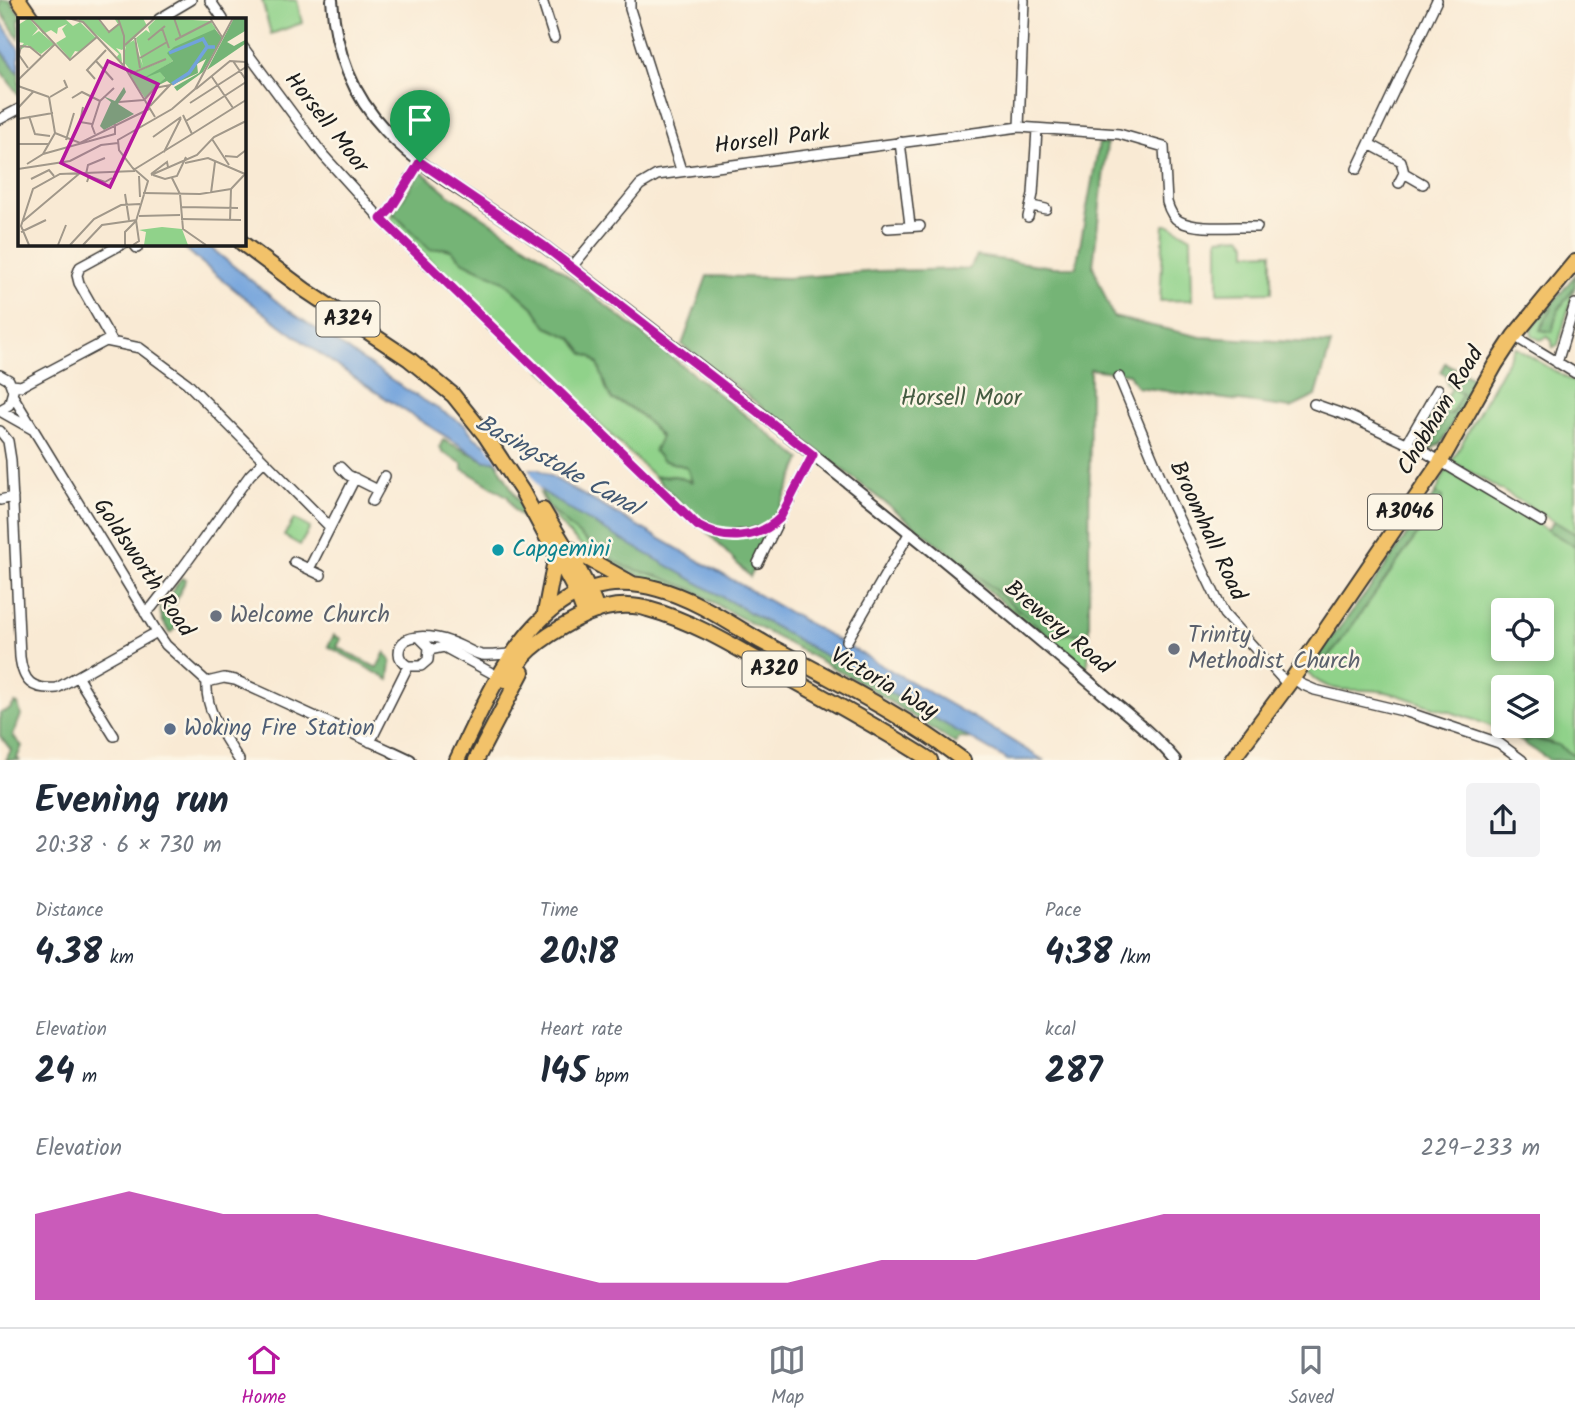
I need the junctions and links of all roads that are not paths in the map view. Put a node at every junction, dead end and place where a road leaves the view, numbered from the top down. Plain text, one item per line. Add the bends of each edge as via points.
1 (19, 0) edge
2 (191, 0) edge
3 (210, 0) edge
4 (332, 0) edge
5 (542, 0) edge
6 (630, 0) edge
7 (1024, 0) edge
8 (1437, 0) edge
9 (31, 18) edge
10 (161, 18) edge
11 (222, 18) edge
12 (539, 33) dead end
13 (245, 50) edge
14 (18, 110) edge
15 (0, 119) edge
16 (1019, 127) junction
17 (1037, 129) junction
18 (900, 142) junction
19 (1369, 144) junction
20 (420, 162) junction
21 (1357, 169) dead end
22 (681, 170) junction
23 (1404, 173) junction
24 (1399, 183) dead end
25 (1423, 184) dead end
26 (1032, 206) junction
27 (1046, 209) dead end
28 (1028, 217) dead end
29 (381, 219) junction
30 (1258, 226) dead end
31 (894, 231) dead end
32 (120, 245) edge
33 (245, 245) edge
34 (1575, 262) edge
35 (571, 268) junction
36 (1575, 304) edge
37 (1514, 335) junction
38 (112, 341) junction
39 (1557, 363) junction
40 (1575, 373) edge
41 (1, 374) edge
42 (1119, 377) dead end
43 (12, 385) junction
44 (1438, 389) dead end
45 (453, 395) junction
46 (13, 396) junction
47 (1314, 404) dead end
48 (0, 411) edge
49 (34, 430) junction
50 (0, 431) edge
51 (1408, 443) junction
52 (813, 455) junction
53 (1441, 461) junction
54 (262, 462) junction
55 (340, 467) dead end
56 (385, 476) dead end
57 (355, 478) junction
58 (378, 490) junction
59 (13, 497) junction
60 (0, 500) edge
61 (372, 501) dead end
62 (536, 507) junction
63 (780, 518) junction
64 (1542, 522) dead end
65 (330, 527) junction
66 (910, 532) junction
67 (562, 551) junction
68 (294, 562) dead end
69 (758, 563) dead end
70 (309, 569) junction
71 (321, 575) dead end
72 (634, 584) junction
73 (584, 591) junction
74 (145, 612) junction
75 (545, 613) junction
76 (591, 613) junction
77 (157, 632) junction
78 (421, 639) junction
79 (847, 641) dead end
80 (537, 646) junction
81 (429, 650) junction
82 (511, 654) junction
83 (408, 666) junction
84 (499, 677) junction
85 (78, 678) junction
86 (1290, 681) junction
87 (207, 682) junction
88 (114, 736) dead end
89 (370, 742) junction
90 (393, 752) joint
91 (239, 760) edge
92 (410, 760) edge
93 (457, 760) edge
94 (477, 760) edge
95 (930, 760) edge
96 (963, 760) edge
97 (1175, 760) edge
98 (1232, 760) edge
99 (1522, 760) edge

1 - 9 main road
2 - 10 street
3 - 11 street
4 - 20 street, Brewery Road via 340,52 355,88 385,130
5 - 12 street via 552,34
6 - 22 street
7 - 16 street
8 - 19 street
13 - 29 street, Horsell Moor via 324,156
14 - 15 street
16 - 17 street, Horsell Park
16 - 18 street, Horsell Park
17 - 26 street
17 - 30 street, Horsell Park via 1119,134 1164,147 1167,202 1174,217 1196,226
18 - 22 street, Horsell Park
18 - 31 street via 915,226
19 - 21 street
19 - 23 street via 1401,161
20 - 29 street
20 - 35 street, Brewery Road
22 - 35 street, Horsell Park via 642,183
23 - 24 street
23 - 25 street
26 - 27 street
26 - 28 street
29 - 63 street, Horsell Moor via 698,526 713,534 735,536 763,530
32 - 38 street via 80,267 77,275
33 - 45 main road, A324 via 409,359
34 - 37 main road, Chobham Road / A3046
35 - 52 street, Brewery Road
36 - 39 street
37 - 39 street
37 - 53 main road, Chobham Road / A3046
38 - 43 street via 99,343 21,386
38 - 54 street via 143,350 177,374
39 - 40 street
41 - 43 street
42 - 86 street, Broomhall Road via 1224,614
43 - 46 street
44 - 51 street
45 - 62 main road, A324
45 - 62 main road, A324 via 466,400 496,433
46 - 48 street
46 - 49 street, Goldsworth Road
47 - 51 street
48 - 49 street, Goldsworth Road
49 - 74 street, Goldsworth Road
50 - 59 street via 8,441
51 - 53 street
52 - 63 street
52 - 66 street, Brewery Road
53 - 64 street
53 - 86 main road, Chobham Road / A3046
54 - 65 street
54 - 74 street
55 - 57 street
56 - 58 street
57 - 58 street
57 - 65 street
58 - 61 street
59 - 60 street
59 - 85 street via 23,672 30,684 46,689
62 - 67 main road, A324
63 - 69 street
65 - 70 street
66 - 79 street
66 - 97 street, Brewery Road
67 - 72 main road
67 - 73 main road, A324
67 - 75 main road
68 - 70 street
70 - 71 street
72 - 73 main road, Victoria Way / A320
72 - 96 main road, Victoria Way / A320 via 673,594 706,611 900,717
73 - 75 main road, Victoria Way / A320
73 - 76 main road, A324
74 - 77 street, Goldsworth Road
75 - 82 main road, Victoria Way / A320
76 - 80 main road, Victoria Way / A320
76 - 95 main road, Victoria Way / A320 via 640,607 682,622 855,714
77 - 85 street
77 - 87 street, Goldsworth Road
78 - 81 street
78 - 82 street via 434,637 483,655
78 - 83 street via 409,638 401,644 399,654
80 - 84 main road, Victoria Way via 509,678
80 - 94 main road, Victoria Way / A320
81 - 83 street via 428,660 421,666
81 - 84 street via 444,647
82 - 84 main road, Victoria Way / A320
83 - 89 street
84 - 93 main road, Victoria Way / A320
85 - 88 street
86 - 98 main road, Chobham Road / A3046
86 - 99 street via 1407,712 1499,743
87 - 89 street via 235,680
87 - 91 street via 212,715
89 - 90 street
90 - 92 street

